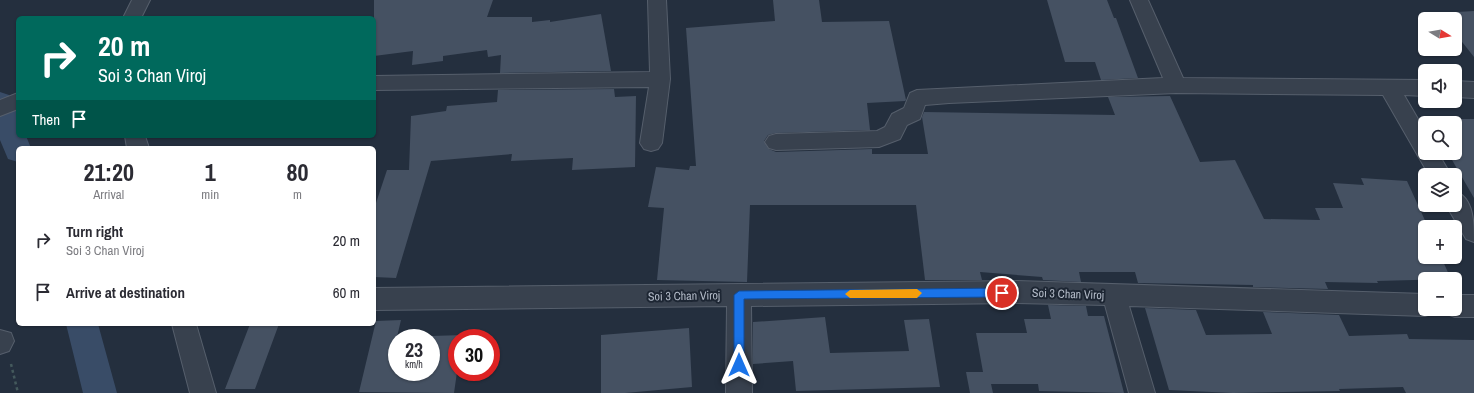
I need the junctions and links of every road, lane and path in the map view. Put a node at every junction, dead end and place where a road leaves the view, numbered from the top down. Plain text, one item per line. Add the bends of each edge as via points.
1 (141, 0) edge
2 (657, 0) edge
3 (1139, 0) edge
4 (133, 16) edge
5 (660, 79) junction
6 (376, 83) edge
7 (1176, 85) junction
8 (1389, 88) junction
9 (1418, 88) edge
10 (1462, 89) edge
11 (1474, 90) edge
12 (16, 102) edge
13 (0, 108) edge
14 (1418, 137) edge
15 (776, 142) dead end
16 (651, 143) dead end
17 (1462, 212) edge
18 (1474, 232) edge
19 (739, 295) junction
20 (1114, 295) junction
21 (376, 299) edge
22 (1418, 305) edge
23 (1462, 306) edge
24 (1474, 306) edge
25 (185, 326) edge
26 (203, 393) edge
27 (739, 393) edge
28 (1142, 393) edge

1 - 4 street
2 - 5 street
3 - 7 street
5 - 6 street
5 - 16 street
7 - 8 street
7 - 15 street via 917,98 913,113 899,120 893,133 879,139
8 - 9 street
8 - 14 street
10 - 11 street
12 - 13 street
17 - 18 street
19 - 20 street, Soi 3 Chan Viroj via 1017,292
19 - 21 street, Soi 3 Chan Viroj
19 - 27 street
20 - 22 street, Soi 3 Chan Viroj
20 - 28 street
23 - 24 street
25 - 26 street

